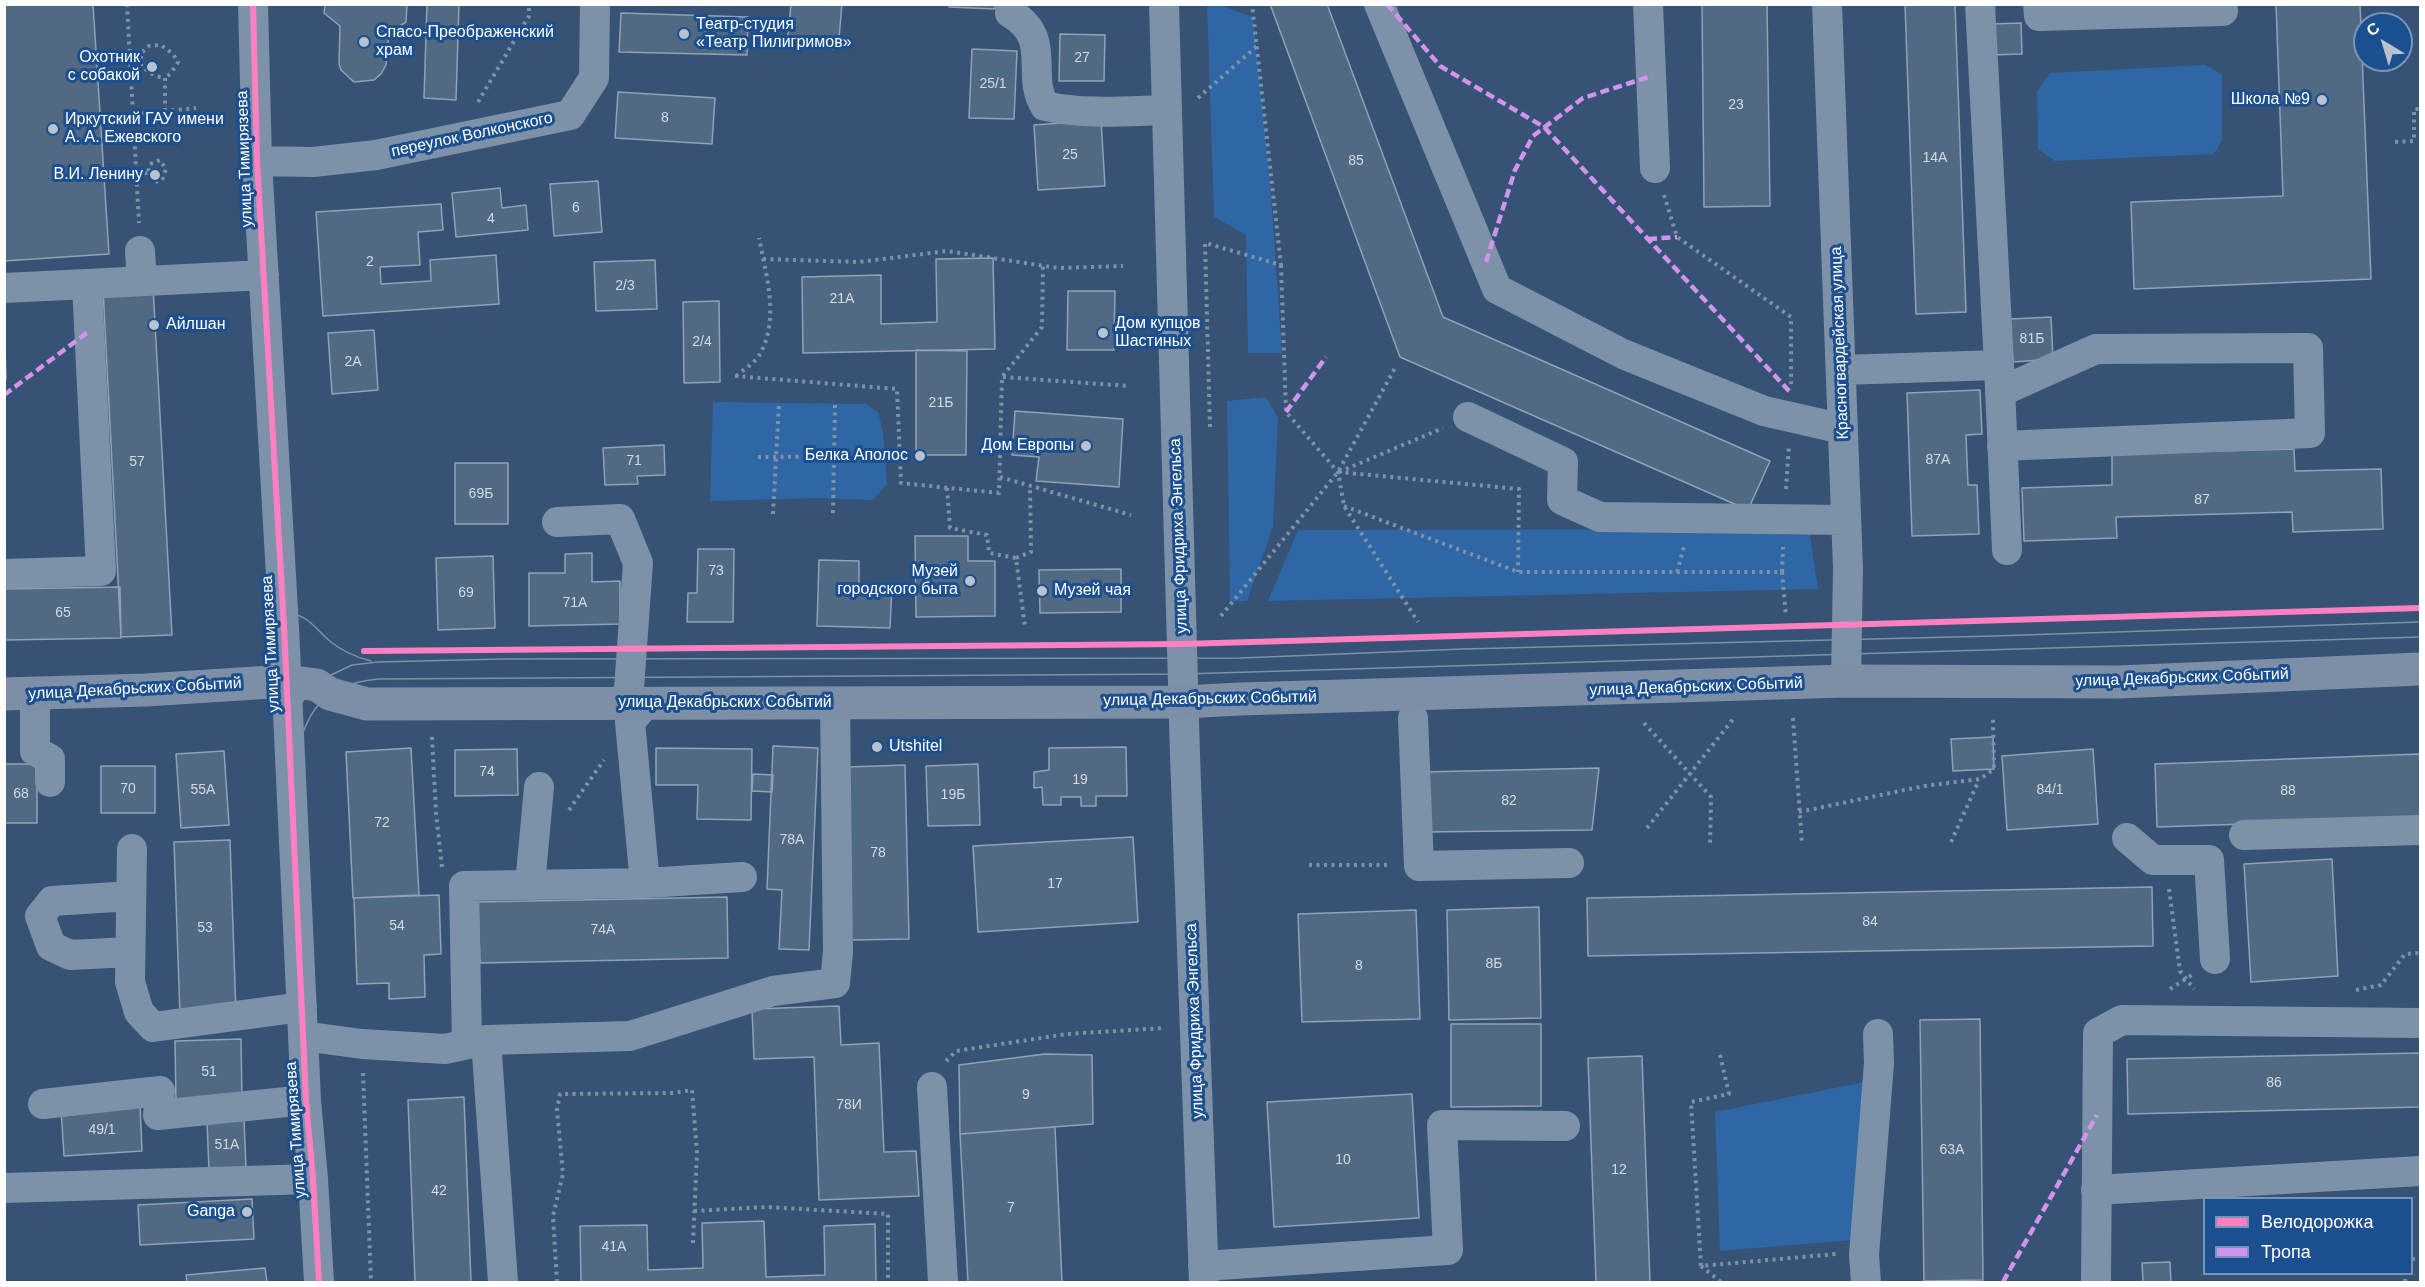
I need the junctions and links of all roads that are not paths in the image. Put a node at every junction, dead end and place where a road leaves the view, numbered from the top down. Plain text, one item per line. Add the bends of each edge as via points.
1 (253, 4) edge
2 (596, 4) edge
3 (1164, 4) edge
4 (1379, 4) edge
5 (1648, 4) edge
6 (1827, 4) edge
7 (1980, 4) edge
8 (2038, 4) edge
9 (2223, 11) dead end
10 (1010, 13) dead end
11 (1167, 110) junction
12 (257, 161) junction
13 (1655, 168) road end
14 (140, 251) road end
15 (264, 275) junction
16 (142, 281) junction
17 (87, 284) junction
18 (4, 288) edge
19 (1840, 370) junction
20 (1999, 378) junction
21 (1468, 417) road end
22 (1843, 429) junction
23 (2002, 446) junction
24 (1846, 520) junction
25 (557, 522) dead end
26 (2007, 550) dead end
27 (4, 574) edge
28 (2421, 669) edge
29 (287, 681) junction
30 (1846, 681) junction
31 (20, 694) edge
32 (1183, 702) junction
33 (835, 703) junction
34 (635, 709) junction
35 (1413, 718) dead end
36 (50, 782) dead end
37 (539, 787) dead end
38 (2421, 830) edge
39 (2244, 835) dead end
40 (2127, 838) dead end
41 (132, 849) dead end
42 (1569, 863) dead end
43 (742, 877) dead end
44 (645, 884) junction
45 (530, 885) junction
46 (132, 896) junction
47 (130, 952) junction
48 (2215, 959) dead end
49 (302, 1022) junction
50 (2421, 1023) edge
51 (1878, 1034) dead end
52 (477, 1042) junction
53 (932, 1087) road end
54 (306, 1100) junction
55 (44, 1104) dead end
56 (1564, 1126) dead end
57 (2421, 1171) edge
58 (313, 1179) junction
59 (4, 1188) edge
60 (2097, 1190) junction
61 (1865, 1269) edge
62 (1204, 1274) edge
63 (319, 1282) edge
64 (503, 1282) edge
65 (943, 1282) edge
66 (2096, 1282) edge

1 - 12 street, улица Тимирязева
2 - 12 street, переулок Волконского via 594,78 570,115 375,155 313,162
3 - 11 street, улица Фридриха Энгельса
4 - 22 street via 1497,289 1623,354 1764,411
5 - 13 street
6 - 19 street, Красногвардейская улица
7 - 20 street
8 - 9 street via 2039,16
10 - 11 street via 1025,22 1031,34 1038,58 1039,97 1045,106
11 - 32 street, улица Фридриха Энгельса
12 - 15 street, улица Тимирязева
14 - 16 street
15 - 16 street
15 - 29 street, улица Тимирязева
16 - 17 street
17 - 18 street
17 - 27 street via 101,571
19 - 20 street
19 - 22 street, Красногвардейская улица
20 - 23 street
20 - 23 street via 2096,349 2308,348 2310,433
21 - 24 street via 1563,462 1562,500 1600,518
22 - 24 street, Красногвардейская улица
23 - 26 street
24 - 30 street, Красногвардейская улица
25 - 34 street via 620,519 638,563
28 - 30 main road, улица Декабрьских Событий via 2119,682
29 - 31 main road, улица Декабрьских Событий
29 - 34 main road, улица Декабрьских Событий via 316,685 330,694 367,704
29 - 49 street, улица Тимирязева
30 - 32 main road, улица Декабрьских Событий
31 - 36 street via 35,751 50,759
32 - 33 main road, улица Декабрьских Событий
32 - 62 street, улица Фридриха Энгельса
33 - 34 main road, улица Декабрьских Событий
33 - 52 street via 835,983 773,991 630,1036
34 - 44 street
35 - 42 street via 1419,866
37 - 45 street
38 - 39 street
40 - 48 street via 2153,860 2209,860
41 - 46 street
43 - 44 street
44 - 45 street
45 - 52 street via 464,886
46 - 47 street
46 - 47 street via 52,901 40,916 51,946 70,955
47 - 49 street via 130,982 139,1012 153,1027
49 - 52 street via 362,1044 445,1049
49 - 54 street, улица Тимирязева
50 - 60 street via 2122,1020 2097,1033
51 - 61 street
52 - 64 street
53 - 65 street
54 - 55 street via 158,1115 160,1091
54 - 58 street, улица Тимирязева
56 - 62 street via 1442,1125 1448,1250
57 - 60 street
58 - 59 street
58 - 63 street, улица Тимирязева
60 - 66 street

